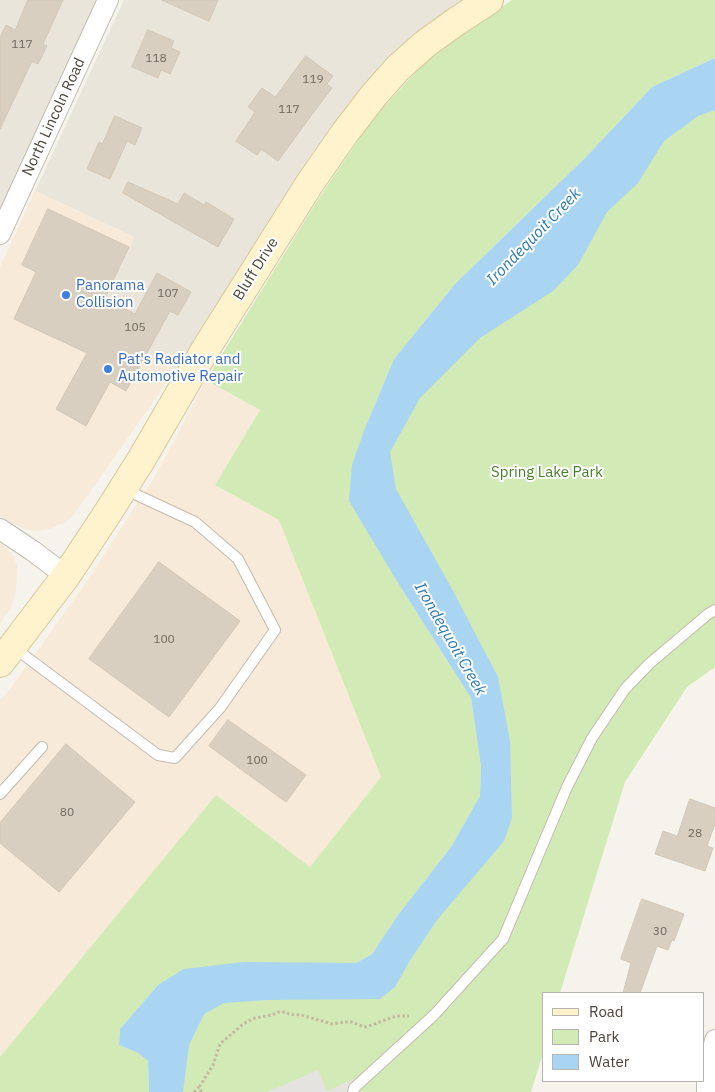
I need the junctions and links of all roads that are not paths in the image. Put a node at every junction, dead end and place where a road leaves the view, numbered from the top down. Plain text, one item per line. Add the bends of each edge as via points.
1 (108, 0) edge
2 (489, 0) edge
3 (0, 234) edge
4 (123, 488) junction
5 (0, 529) edge
6 (66, 576) junction
7 (715, 610) edge
8 (6, 655) edge
9 (42, 746) dead end
10 (0, 794) edge
11 (715, 1040) edge
12 (353, 1092) edge
13 (707, 1092) edge

1 - 3 street, North Lincoln Road
2 - 4 street, Bluff Drive via 425,44 398,68 344,134 205,350
4 - 6 street, Bluff Drive
4 - 8 lane via 195,522 238,559 275,630 220,708 176,758 158,755
5 - 6 street
6 - 8 street
7 - 12 lane via 649,664 625,689 592,738 567,787 503,939 434,1015
9 - 10 lane
11 - 13 street

